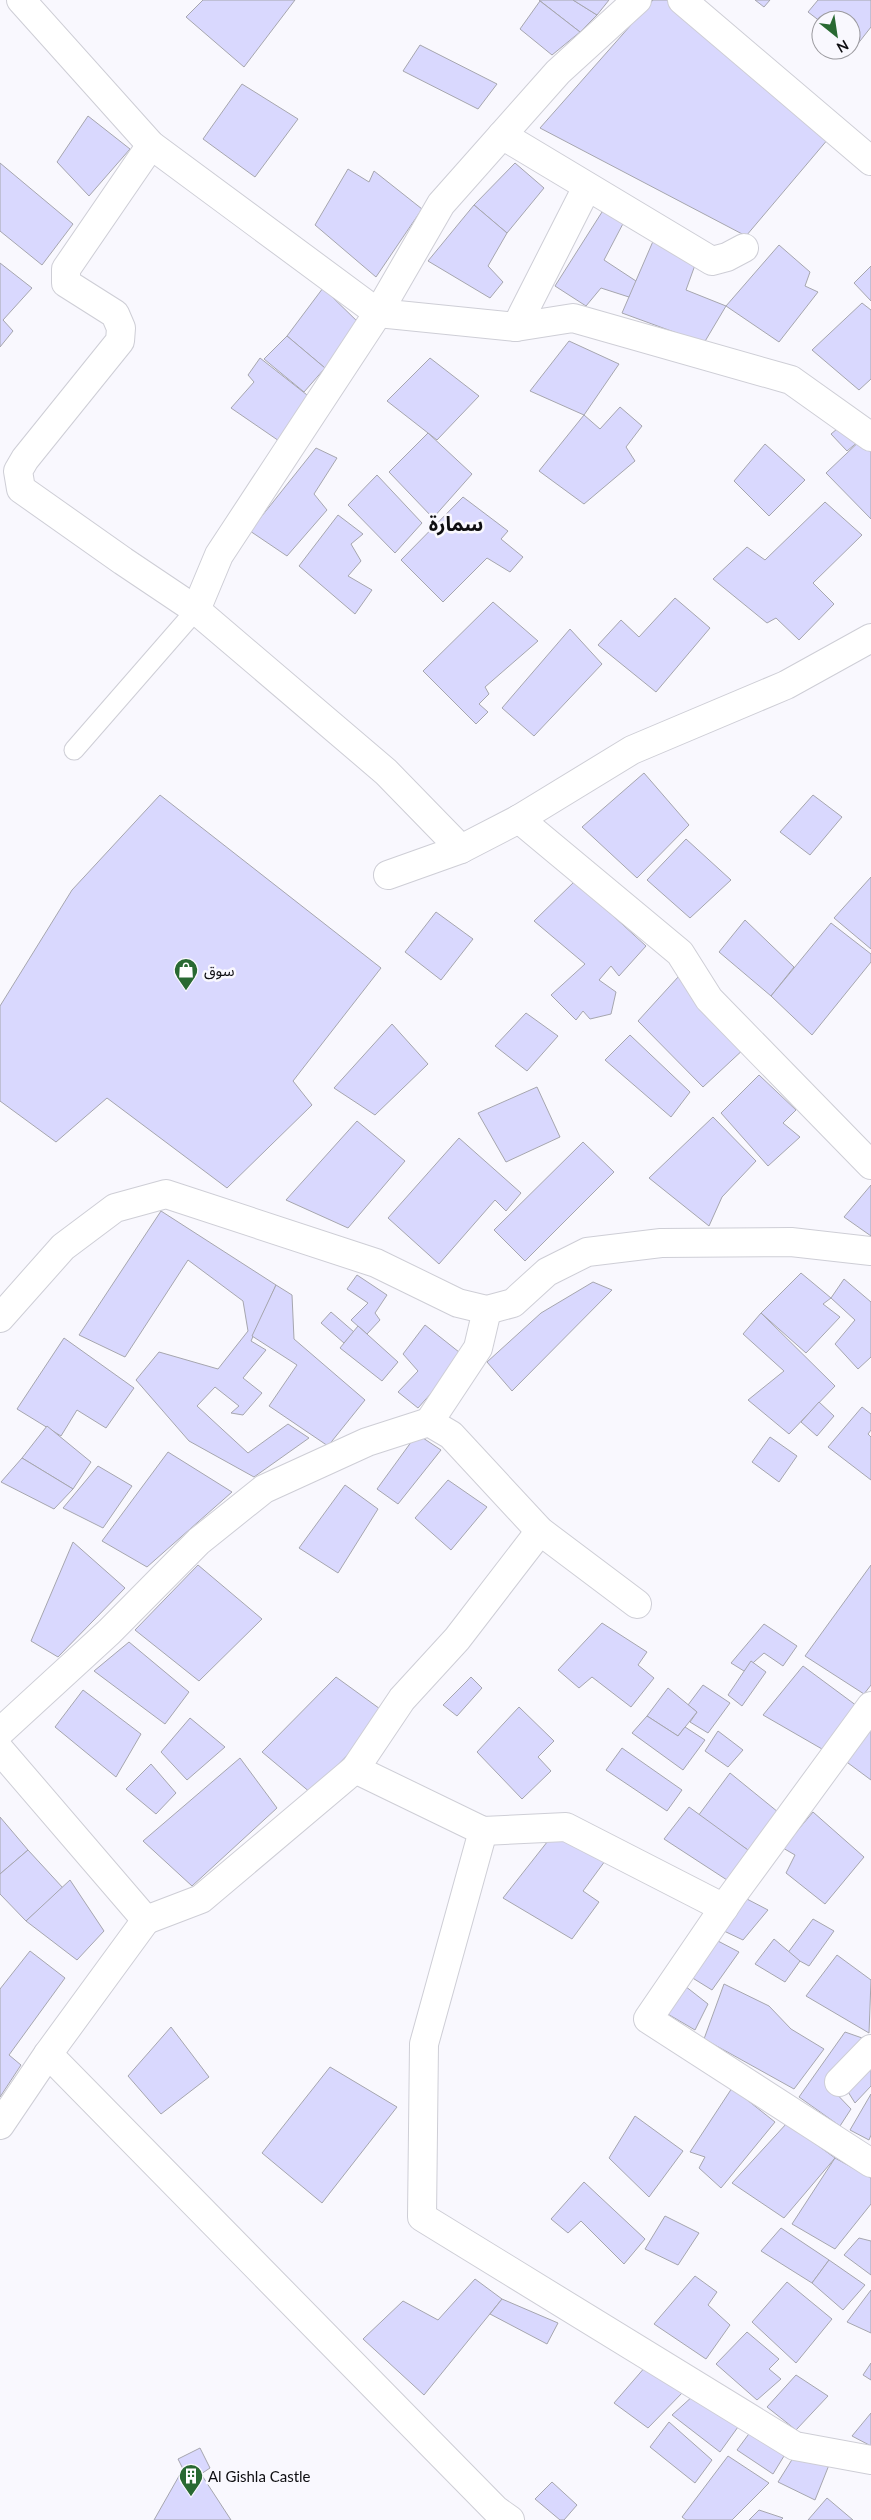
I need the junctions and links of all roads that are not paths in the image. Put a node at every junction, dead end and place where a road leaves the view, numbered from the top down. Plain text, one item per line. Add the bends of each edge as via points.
1 (21, 0) edge
2 (637, 0) edge
3 (682, 0) edge
4 (502, 135) junction
5 (151, 145) junction
6 (871, 162) edge
7 (587, 187) junction
8 (744, 248) dead end
9 (378, 313) junction
10 (516, 327) junction
11 (871, 437) edge
12 (196, 610) junction
13 (871, 638) edge
14 (74, 750) dead end
15 (519, 820) junction
16 (461, 849) junction
17 (388, 875) dead end
18 (871, 1166) edge
19 (871, 1251) edge
20 (487, 1310) junction
21 (0, 1318) edge
22 (428, 1422) junction
23 (540, 1531) junction
24 (637, 1604) dead end
25 (871, 1706) edge
26 (0, 1732) edge
27 (0, 1750) edge
28 (355, 1769) junction
29 (483, 1831) junction
30 (724, 1908) junction
31 (146, 1920) junction
32 (871, 2049) edge
33 (48, 2054) junction
34 (839, 2082) dead end
35 (0, 2125) edge
36 (871, 2163) edge
37 (871, 2460) edge
38 (510, 2520) edge

1 - 5 street
2 - 4 street via 558,72
3 - 6 street
4 - 7 street
4 - 9 street via 441,204
5 - 9 street
5 - 12 street via 66,269 66,283 115,314 121,328 120,341 18,471 21,489
7 - 8 street via 712,261
7 - 10 street
9 - 10 street
9 - 12 street via 219,555
10 - 11 street via 573,318 791,380
12 - 14 lane
12 - 16 street via 386,772
13 - 15 street via 786,684 632,750
15 - 16 street
15 - 18 street via 680,953 709,998
16 - 17 street
19 - 20 street via 791,1242 660,1243 587,1252 547,1272 513,1303
20 - 21 street via 458,1303 376,1262 166,1194 115,1208 62,1247
20 - 22 street via 478,1348
22 - 23 street via 451,1435
22 - 26 street via 368,1442 264,1490 199,1541 109,1632
23 - 24 street
23 - 28 street via 457,1639 402,1699
25 - 30 street
27 - 31 street
28 - 29 street
28 - 31 street via 201,1899
29 - 30 street via 566,1827
29 - 37 street via 424,2044 422,2217 795,2446
30 - 36 street via 648,2019
31 - 33 street
32 - 34 street
33 - 35 street
33 - 38 street via 496,2510

